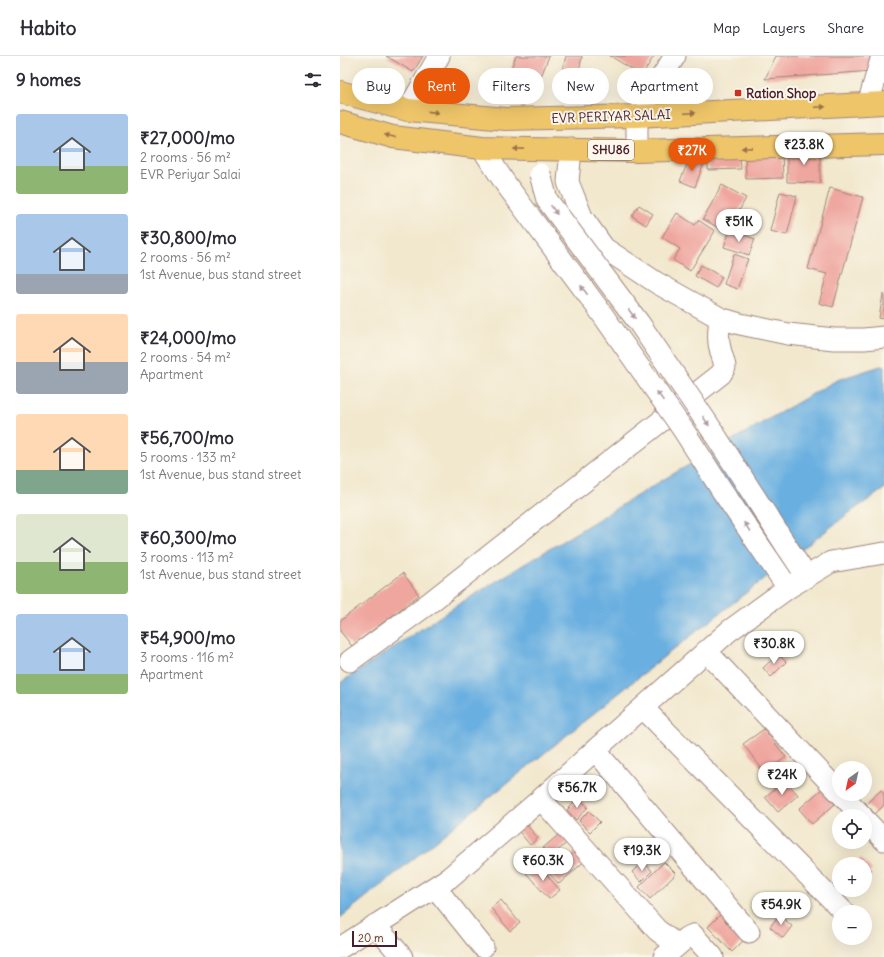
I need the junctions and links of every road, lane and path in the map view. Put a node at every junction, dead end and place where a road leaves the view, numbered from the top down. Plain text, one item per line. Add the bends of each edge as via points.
1 (439, 56) edge
2 (675, 56) edge
3 (882, 56) edge
4 (340, 92) edge
5 (876, 104) edge
6 (408, 110) junction
7 (637, 116) junction
8 (340, 122) edge
9 (884, 144) edge
10 (482, 148) junction
11 (542, 149) junction
12 (571, 149) junction
13 (636, 151) junction
14 (720, 318) junction
15 (884, 337) edge
16 (884, 553) edge
17 (806, 576) junction
18 (788, 588) junction
19 (706, 651) junction
20 (350, 661) dead end
21 (643, 708) junction
22 (594, 750) junction
23 (832, 785) edge
24 (542, 799) junction
25 (848, 801) edge
26 (855, 809) edge
27 (872, 827) edge
28 (884, 840) edge
29 (435, 887) junction
30 (837, 905) edge
31 (375, 925) junction
32 (749, 932) dead end
33 (482, 947) dead end
34 (340, 948) edge
35 (671, 951) edge
36 (402, 957) edge
37 (713, 957) edge

1 - 6 street
2 - 7 street
3 - 5 street
4 - 6 main road, EVR PERIYAR SALAI
7 -> 5 main road, EVR PERIYAR SALAI
6 -> 7 main road, EVR PERIYAR SALAI via 506,119
7 - 13 street
10 -> 8 main road, SHU86 via 393,137
9 -> 13 main road, SHU86
11 -> 10 main road, SHU86
18 -> 10 street, bridge via 680,424
11 - 12 main road, SHU86
11 -> 17 street, bridge via 540,174 547,200 639,323
12 - 13 main road, SHU86
12 - 14 street via 568,182 582,217 604,248 657,283
14 - 15 street via 788,334 834,339
14 - 20 street via 719,342 725,367 721,374 428,604
16 - 17 street via 831,562
17 - 18 street
18 - 19 street
19 - 21 street
19 - 23 street
21 - 22 street
21 - 30 street
22 - 24 street
22 - 32 street
24 - 29 street
24 - 35 street via 657,930
25 - 26 street
27 - 28 street
29 - 31 street
29 - 33 street
31 - 34 street
31 - 36 street
35 - 37 street via 693,935

